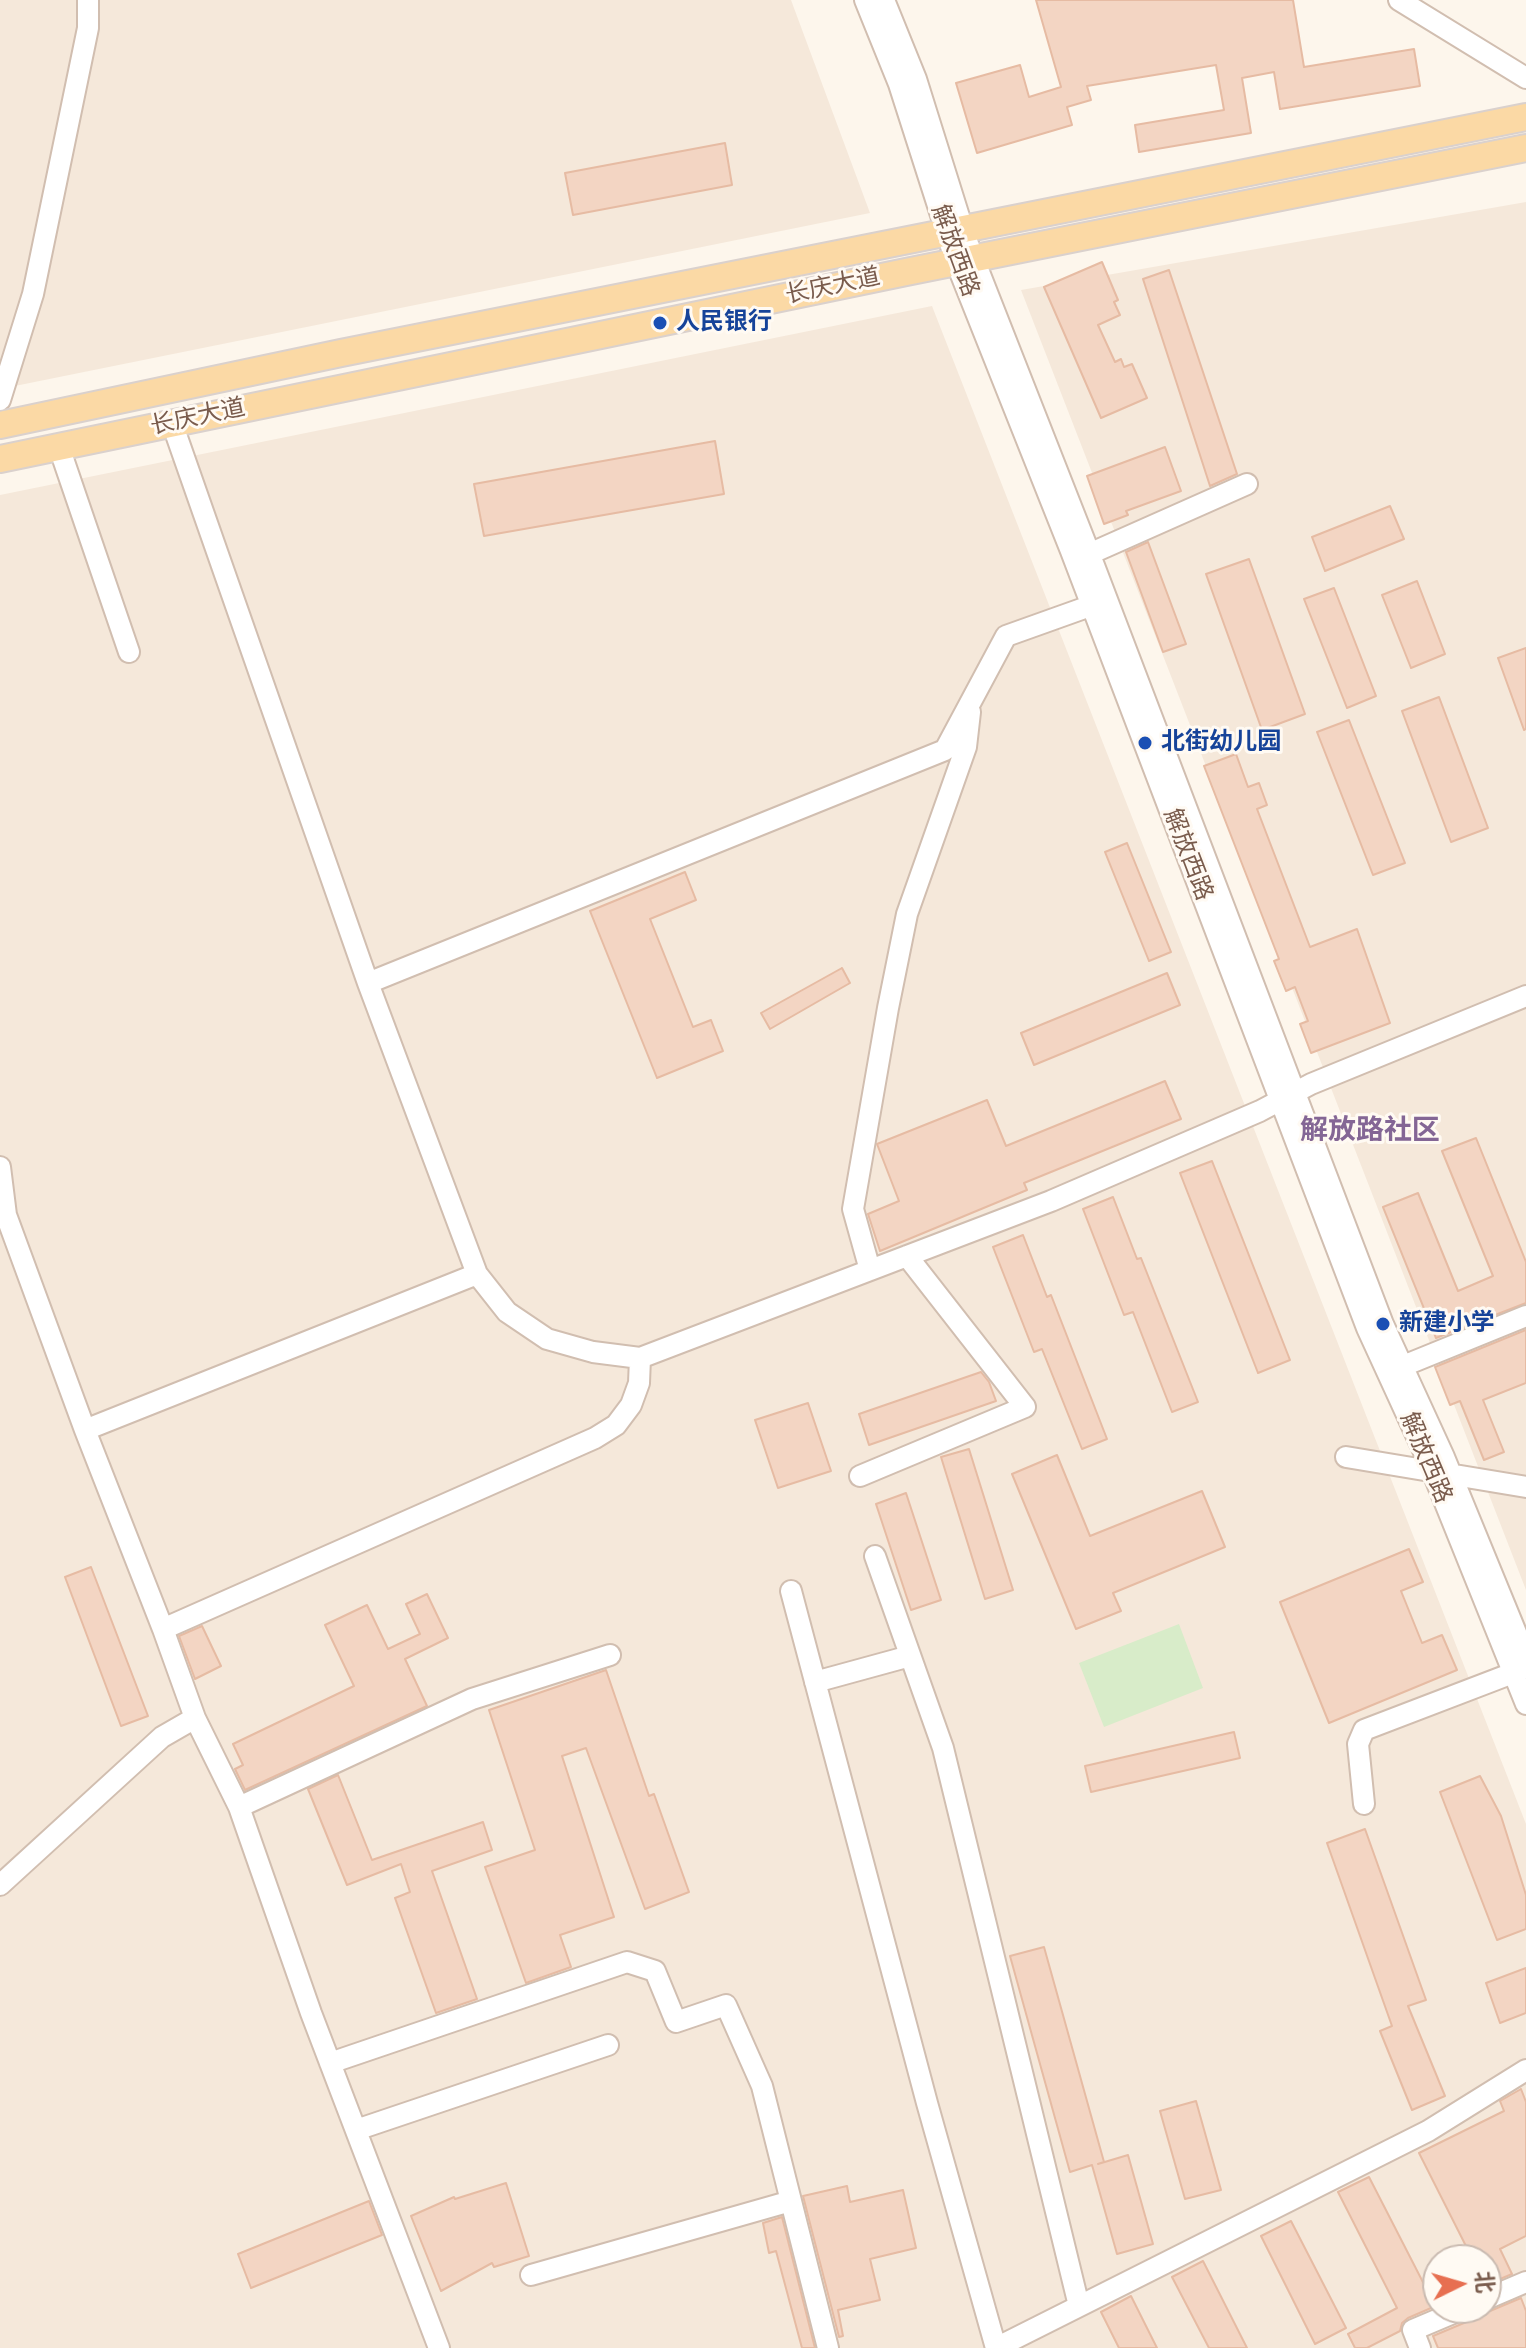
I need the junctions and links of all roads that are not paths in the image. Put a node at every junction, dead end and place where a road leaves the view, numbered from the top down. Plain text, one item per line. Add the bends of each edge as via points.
1 (88, 0) edge
2 (865, 0) edge
3 (884, 0) edge
4 (1399, 0) edge
5 (1526, 78) edge
6 (1526, 117) edge
7 (1526, 148) edge
8 (954, 231) junction
9 (965, 261) junction
10 (0, 400) edge
11 (172, 423) junction
12 (0, 425) edge
13 (59, 447) junction
14 (0, 459) edge
15 (1247, 484) dead end
16 (1082, 558) junction
17 (1099, 602) junction
18 (129, 652) dead end
19 (972, 698) junction
20 (368, 983) junction
21 (1526, 996) edge
22 (1288, 1096) junction
23 (0, 1167) edge
24 (907, 1256) junction
25 (870, 1270) junction
26 (477, 1274) junction
27 (1526, 1316) edge
28 (640, 1358) junction
29 (1403, 1366) junction
30 (85, 1430) junction
31 (1346, 1457) dead end
32 (1442, 1473) junction
33 (860, 1476) dead end
34 (1526, 1487) edge
35 (875, 1556) dead end
36 (791, 1591) dead end
37 (163, 1629) junction
38 (610, 1655) dead end
39 (910, 1656) junction
40 (1522, 1666) edge
41 (815, 1682) junction
42 (1526, 1704) edge
43 (195, 1718) junction
44 (1364, 1804) dead end
45 (239, 1807) junction
46 (0, 1885) edge
47 (608, 2045) dead end
48 (330, 2063) junction
49 (1526, 2070) edge
50 (356, 2130) junction
51 (791, 2201) junction
52 (531, 2275) dead end
53 (1526, 2282) edge
54 (1502, 2292) edge
55 (1079, 2306) junction
56 (1427, 2324) edge
57 (439, 2348) edge
58 (828, 2348) edge
59 (996, 2348) edge
60 (1420, 2348) edge

1 - 10 street via 88,28 33,294
2 - 8 street, 解放西路
3 - 8 street, 解放西路 via 916,79
4 - 5 street
6 - 8 main road, 长庆大道
7 - 9 main road, 长庆大道
8 - 9 street, 解放西路
8 - 12 main road, 长庆大道
9 - 11 main road, 长庆大道
9 - 16 street, 解放西路
11 - 13 main road, 长庆大道
11 - 20 street
13 - 14 main road, 长庆大道
13 - 18 street
15 - 16 street
16 - 17 street, 解放西路
17 - 19 street via 1006,636
17 - 22 street, 解放西路
19 - 20 street via 945,750
19 - 25 street via 966,747 907,914 888,1008 853,1209
20 - 26 street
21 - 22 street
22 - 24 street via 1051,1201
22 - 29 street, 解放西路
22 - 32 street, 解放西路 via 1367,1328
23 - 30 street via 6,1215
24 - 25 street
24 - 33 street via 1025,1407
25 - 28 street
26 - 28 street via 507,1312 547,1339
26 - 30 street
27 - 29 street
28 - 37 street via 631,1405 616,1425 595,1438
29 - 32 street, 解放西路
30 - 37 street
31 - 32 street
32 - 34 street
32 - 40 street, 解放西路
35 - 39 street
36 - 41 street
37 - 43 street
38 - 45 street via 472,1699
39 - 41 street
39 - 55 street via 943,1748
40 - 42 street, 解放西路
40 - 44 street via 1364,1730 1358,1744
41 - 59 street
43 - 45 street
43 - 46 street via 162,1737
45 - 48 street
47 - 50 street
48 - 50 street
48 - 51 street via 627,1962 655,1971 676,2022 726,2005 762,2086
49 - 55 street via 1428,2131
50 - 57 street
51 - 52 street
51 - 58 street
53 - 54 street
55 - 59 street
56 - 60 street via 1413,2330

